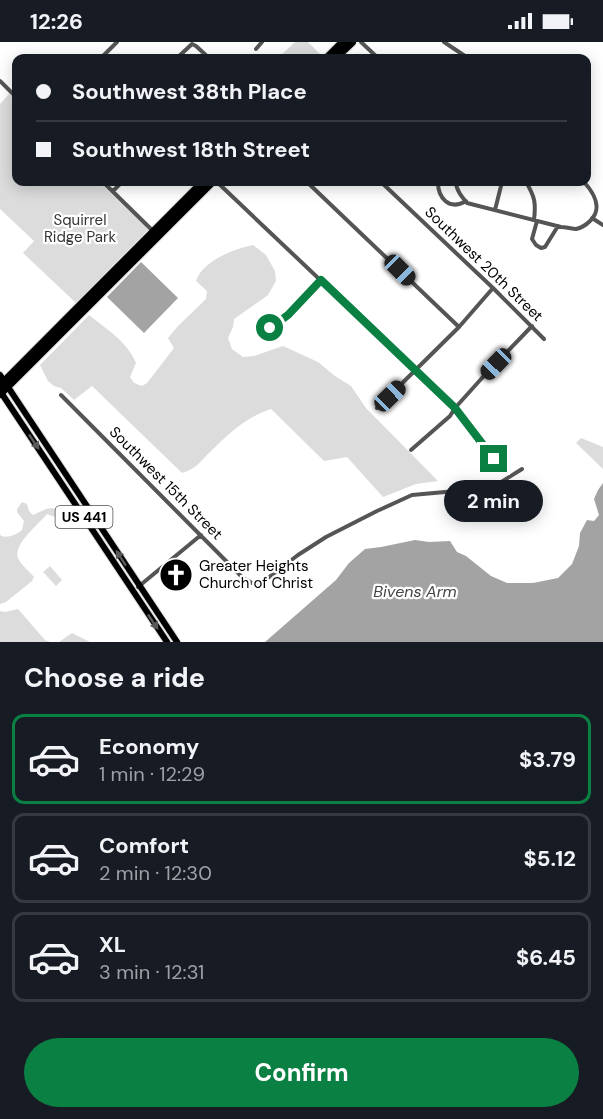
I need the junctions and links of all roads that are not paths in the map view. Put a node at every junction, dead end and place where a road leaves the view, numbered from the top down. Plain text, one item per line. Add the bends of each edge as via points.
1 (117, 42) edge
2 (262, 42) edge
3 (352, 42) edge
4 (361, 42) edge
5 (444, 42) edge
6 (342, 43) edge
7 (256, 49) dead end
8 (105, 54) edge
9 (181, 54) edge
10 (205, 54) edge
11 (331, 54) edge
12 (339, 54) edge
13 (374, 54) edge
14 (462, 54) edge
15 (0, 81) edge
16 (12, 93) edge
17 (107, 186) edge
18 (118, 186) edge
19 (199, 186) edge
20 (208, 186) edge
21 (221, 186) edge
22 (311, 186) edge
23 (385, 186) edge
24 (438, 186) edge
25 (457, 186) edge
26 (501, 186) edge
27 (529, 186) edge
28 (587, 186) edge
29 (113, 191) junction
30 (466, 201) junction
31 (495, 210) junction
32 (603, 214) edge
33 (594, 215) junction
34 (535, 220) junction
35 (603, 225) edge
36 (558, 226) junction
37 (156, 234) junction
38 (321, 280) junction
39 (493, 288) junction
40 (532, 326) junction
41 (459, 327) junction
42 (270, 328) dead end
43 (544, 339) dead end
44 (416, 370) junction
45 (2, 387) edge
46 (61, 395) dead end
47 (377, 408) dead end
48 (455, 408) junction
49 (411, 450) dead end
50 (494, 459) dead end
51 (522, 469) dead end
52 (64, 472) junction
53 (56, 475) junction
54 (201, 535) junction
55 (110, 541) junction
56 (103, 546) junction
57 (139, 586) junction
58 (133, 591) junction
59 (167, 642) edge
60 (177, 642) edge

1 - 8 street
2 - 7 street
3 - 12 highway
4 - 13 street
5 - 14 street
6 - 11 highway
9 - 10 street via 192,44
15 - 16 street
17 - 29 street
18 - 29 street
19 - 37 highway
20 - 37 highway
21 - 38 street
22 - 41 street
23 - 39 street, Southwest 20th Street
24 - 30 street via 446,202 457,205
25 - 30 street
26 - 31 street
27 - 34 street via 536,205
28 - 33 street via 595,198
29 - 37 street
30 - 31 street
31 - 34 street
32 - 33 street
33 - 35 street
33 - 36 street via 577,229
34 - 36 street
34 - 36 street via 532,239 541,248
37 - 45 highway
38 - 42 street
38 - 44 street
39 - 40 street, Southwest 20th Street
39 - 41 street
40 - 43 street, Southwest 20th Street
40 - 48 street
41 - 44 street
44 - 47 street
44 - 48 street
45 - 52 main road, US 441
45 -> 53 main road, US 441
46 - 54 street, Southwest 15th Street
48 - 49 street
48 - 50 street
51 - 54 street, Southwest 15th Street via 498,484 478,489 412,495 326,537 256,584 243,578
52 - 53 main road
52 - 55 main road, US 441
53 - 56 main road, US 441
54 - 57 street
55 - 56 main road
57 -> 55 main road, US 441
56 - 58 main road, US 441
57 - 58 street
57 - 60 main road, US 441
58 -> 59 main road, US 441

